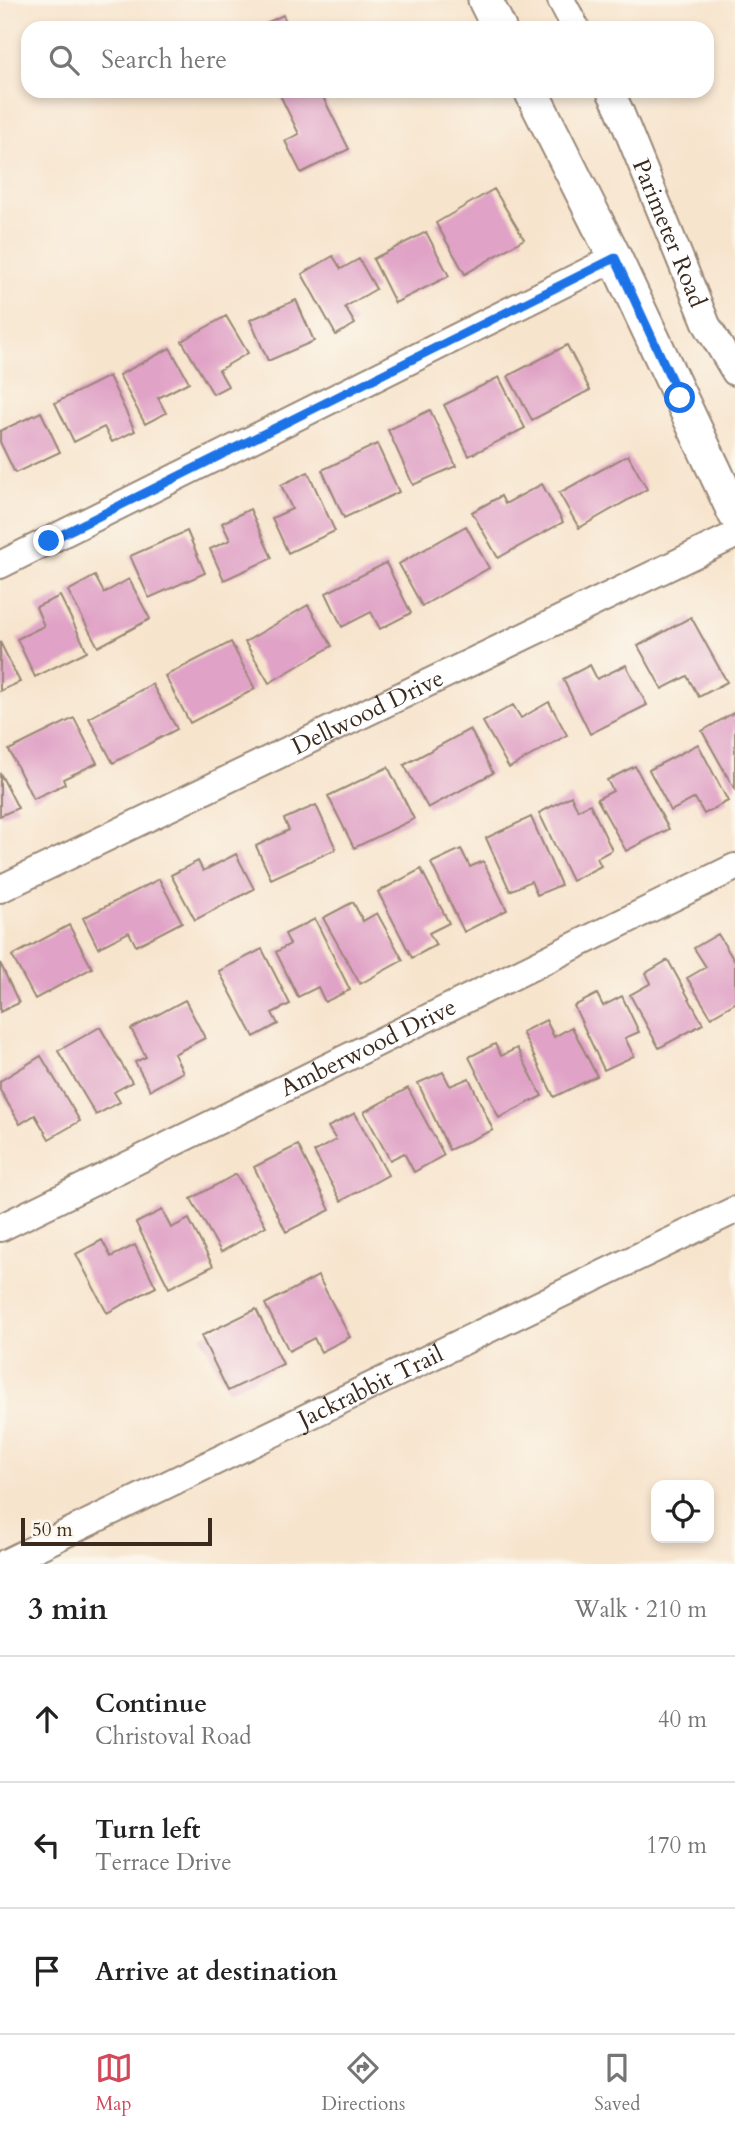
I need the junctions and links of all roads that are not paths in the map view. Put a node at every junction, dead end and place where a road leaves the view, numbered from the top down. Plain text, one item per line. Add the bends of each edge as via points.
1 (485, 0) edge
2 (561, 0) edge
3 (496, 21) edge
4 (572, 21) edge
5 (535, 98) edge
6 (613, 98) edge
7 (615, 258) junction
8 (735, 372) edge
9 (735, 514) edge
10 (735, 535) edge
11 (0, 565) edge
12 (735, 867) edge
13 (0, 889) edge
14 (735, 1210) edge
15 (0, 1228) edge
16 (8, 1564) edge

1 - 3 street
2 - 4 street
5 - 7 street
6 - 8 street, Parimeter Road via 707,325
7 - 9 street
7 - 11 street
10 - 13 street, Dellwood Drive
12 - 15 street, Amberwood Drive
14 - 16 street, Jackrabbit Trail

